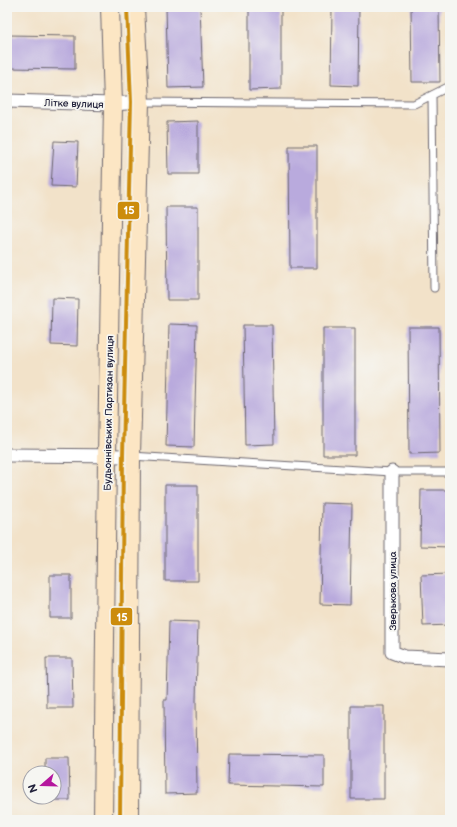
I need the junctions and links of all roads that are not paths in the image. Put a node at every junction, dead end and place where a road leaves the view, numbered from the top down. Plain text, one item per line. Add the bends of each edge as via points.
1 (110, 7) edge
2 (135, 7) edge
3 (450, 86) edge
4 (432, 95) junction
5 (7, 101) edge
6 (140, 102) junction
7 (113, 104) junction
8 (434, 288) dead end
9 (7, 455) edge
10 (107, 456) junction
11 (131, 456) junction
12 (392, 472) junction
13 (450, 472) edge
14 (450, 659) edge
15 (103, 820) edge
16 (129, 820) edge

1 - 7 main road, Будьоннівських Партизан вулиця
2 - 6 main road
3 - 4 lane
4 - 6 lane via 414,104
4 - 8 lane
5 - 7 street, Літке вулиця
6 - 7 street, Літке вулиця
6 - 11 main road
7 - 10 main road, Будьоннівських Партизан вулиця
9 - 10 street
10 - 11 street
10 - 15 main road, Будьоннівських Партизан вулиця
11 - 12 lane
11 - 16 main road
12 - 13 lane
12 - 14 street, Зверькова улица via 392,652 405,657

